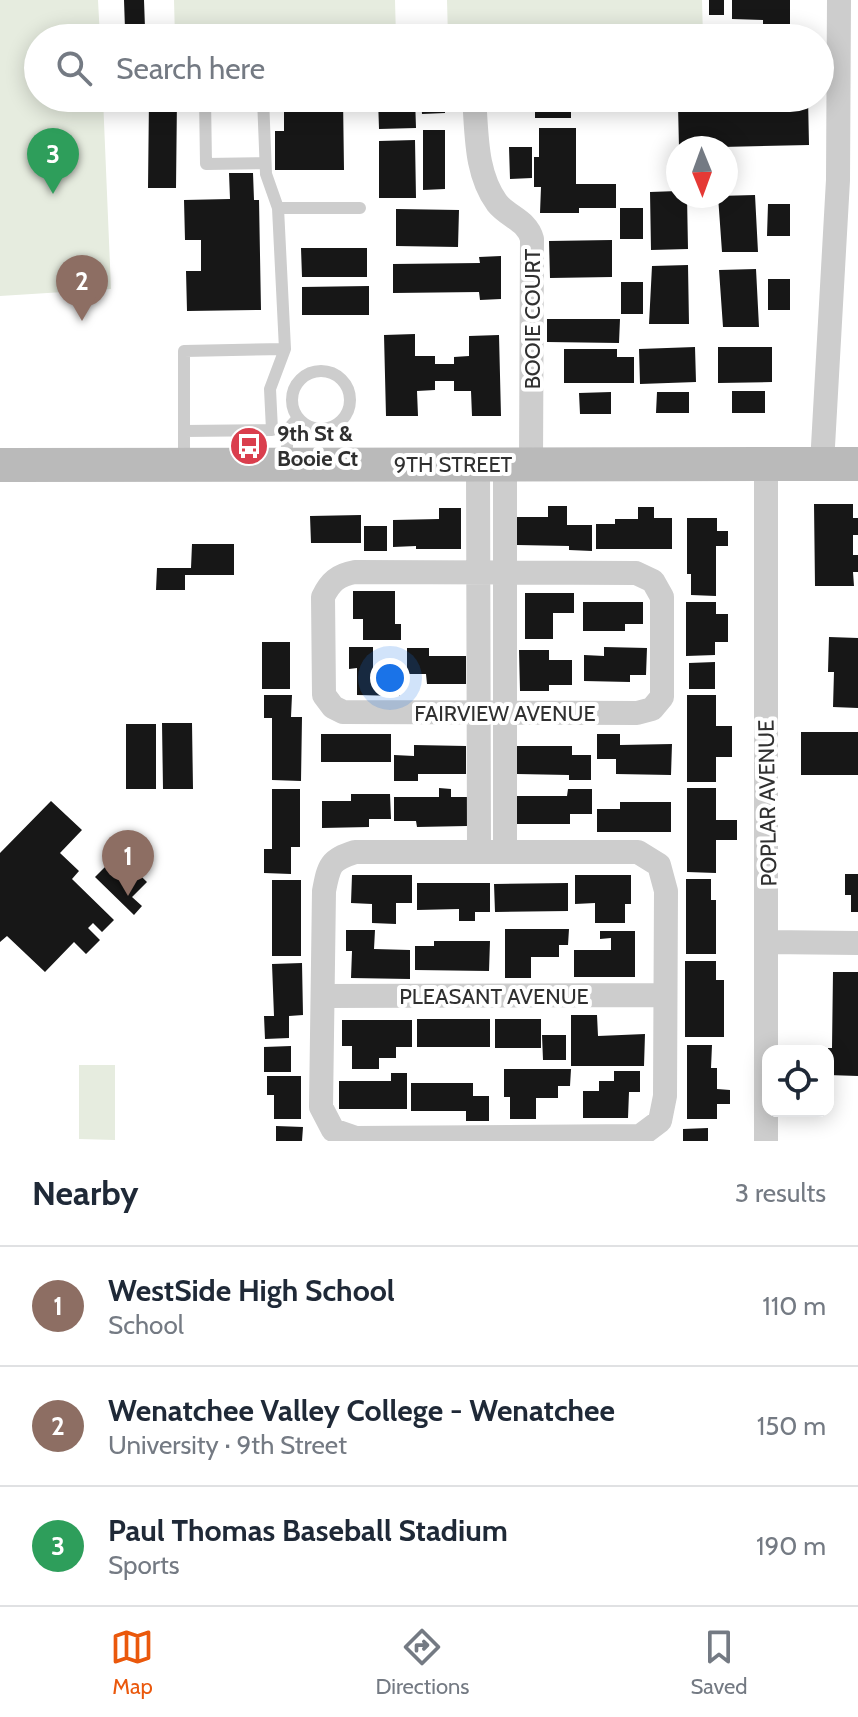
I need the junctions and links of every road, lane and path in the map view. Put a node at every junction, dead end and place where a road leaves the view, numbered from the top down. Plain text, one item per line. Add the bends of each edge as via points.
1 (839, 0) edge
2 (205, 112) edge
3 (263, 112) edge
4 (475, 112) edge
5 (265, 163) junction
6 (848, 179) edge
7 (278, 208) junction
8 (360, 208) dead end
9 (285, 349) junction
10 (298, 418) junction
11 (322, 446) junction
12 (184, 448) junction
13 (286, 464) junction
14 (504, 464) junction
15 (822, 464) junction
16 (858, 464) edge
17 (0, 465) edge
18 (766, 465) junction
19 (478, 573) junction
20 (505, 574) junction
21 (479, 714) junction
22 (505, 714) junction
23 (479, 852) junction
24 (505, 852) junction
25 (768, 942) junction
26 (858, 943) edge
27 (664, 995) junction
28 (323, 996) junction
29 (766, 1141) edge

1 - 6 street
2 - 5 lane via 206,164
3 - 5 lane
4 - 14 street, BOOIE COURT via 487,186 532,239
5 - 7 lane
6 - 15 street
7 - 8 lane
7 - 9 lane
9 - 12 lane via 270,389 272,430
9 - 12 lane via 184,351
10 - 11 lane via 314,428
10 - 11 lane via 292,402 302,378 318,371 337,375 348,390 349,408
10 - 13 lane via 288,429
11 - 13 street, 9TH STREET
11 - 14 street, 9TH STREET
12 - 13 street, 9TH STREET
12 - 17 street, 9TH STREET
14 - 18 street, 9TH STREET
14 - 19 street
14 - 20 street
15 - 16 street, 9TH STREET
15 - 18 street, 9TH STREET
18 - 25 street, POPLAR AVENUE
19 - 20 street, FAIRVIEW AVENUE
19 - 21 street
19 - 21 street, FAIRVIEW AVENUE via 341,574 323,597 324,695 333,707 343,712
20 - 22 street
20 - 22 street, FAIRVIEW AVENUE via 636,573 653,581 662,597 662,697 652,709 637,713
21 - 22 street, FAIRVIEW AVENUE
21 - 23 street
22 - 24 street
23 - 24 street
23 - 28 street via 355,852 337,858 324,891
24 - 27 street via 638,852 659,865 666,891
25 - 26 street
25 - 29 street, POPLAR AVENUE
27 - 28 street, PLEASANT AVENUE
27 - 28 street via 665,1096 660,1121 640,1136 356,1138 333,1130 321,1107

